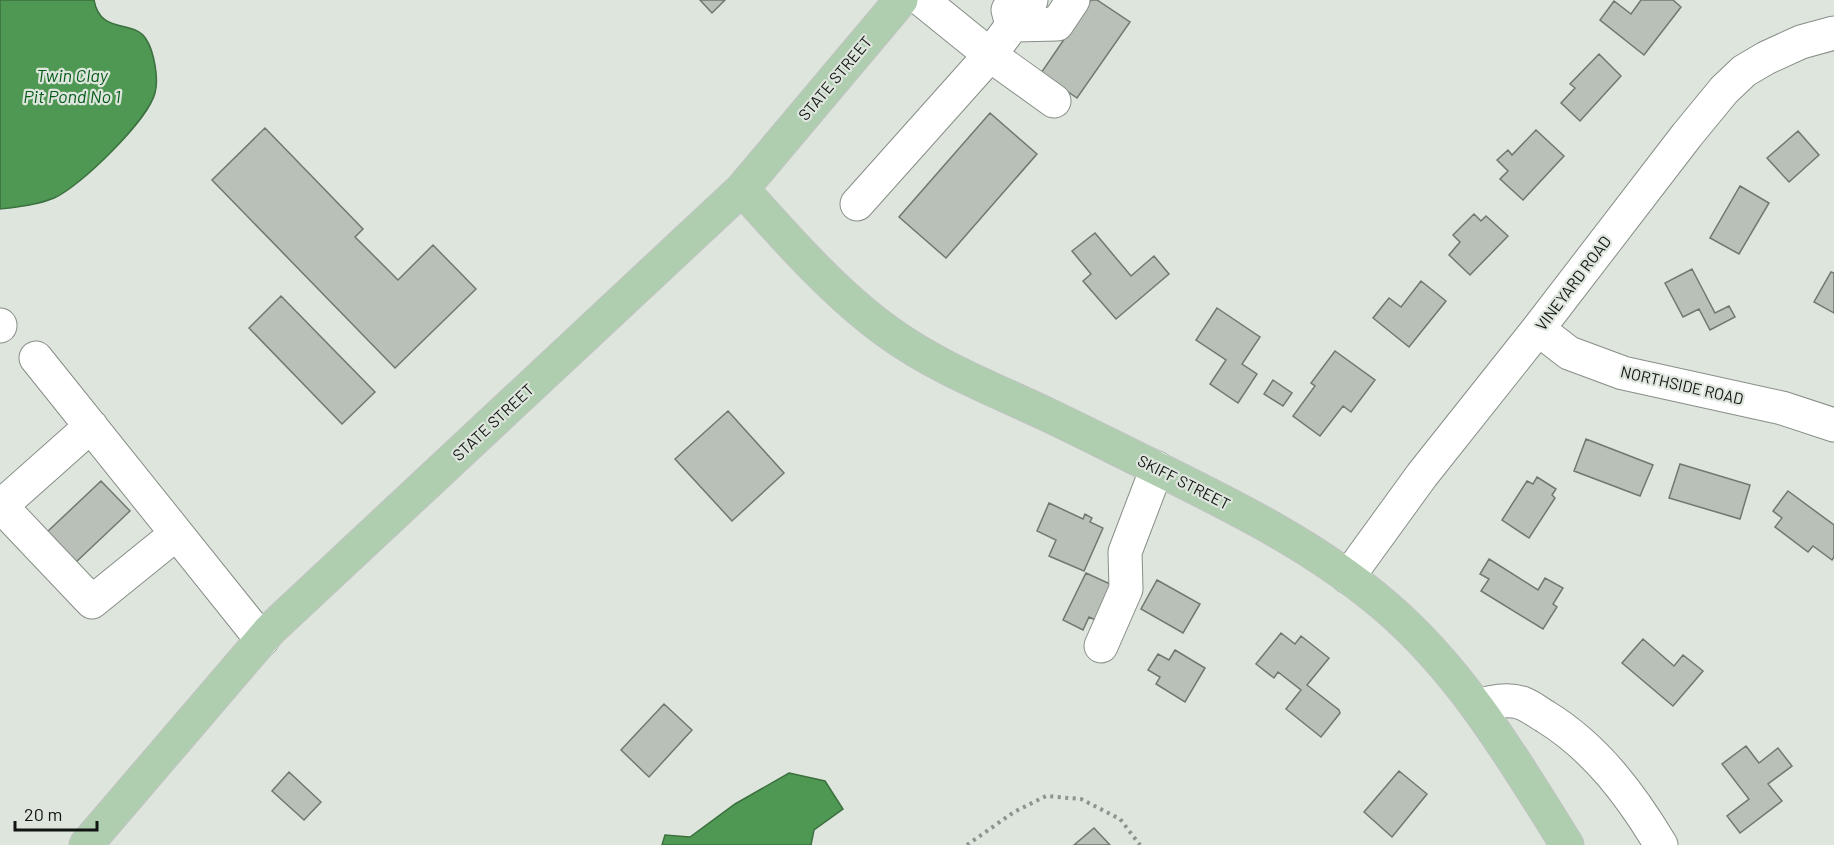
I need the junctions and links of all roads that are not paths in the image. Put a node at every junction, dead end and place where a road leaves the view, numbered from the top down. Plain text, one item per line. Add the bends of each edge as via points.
1 (901, 0) edge
2 (922, 0) edge
3 (1073, 0) edge
4 (1016, 8) edge
5 (1834, 33) edge
6 (990, 55) junction
7 (1054, 101) dead end
8 (742, 189) junction
9 (857, 204) dead end
10 (1538, 329) junction
11 (36, 358) dead end
12 (1834, 425) edge
13 (91, 426) junction
14 (1157, 468) junction
15 (1, 506) edge
16 (176, 534) junction
17 (1348, 577) junction
18 (262, 640) junction
19 (1101, 646) dead end
20 (1477, 706) junction
21 (86, 845) edge
22 (1567, 845) edge
23 (1661, 845) edge

1 - 8 main road, STATE STREET
2 - 6 street
3 - 4 street via 1057,24
4 - 6 street
5 - 10 street, VINEYARD ROAD via 1766,58 1724,90
6 - 7 street
6 - 9 street
8 - 14 main road, SKIFF STREET via 838,289 888,332 936,362
8 - 18 main road, STATE STREET
10 - 12 street, NORTHSIDE ROAD via 1569,353 1623,373 1782,408
10 - 17 street, VINEYARD ROAD via 1422,475
11 - 13 street
13 - 15 street
13 - 16 street
14 - 17 main road, SKIFF STREET via 1289,537
14 - 19 street via 1125,552 1126,589
15 - 16 street via 92,602
16 - 18 street
17 - 20 main road, SKIFF STREET via 1425,643
18 - 21 main road, STATE STREET
20 - 22 main road, SKIFF STREET
20 - 23 street via 1499,700 1522,703 1564,728 1609,770 1640,809

